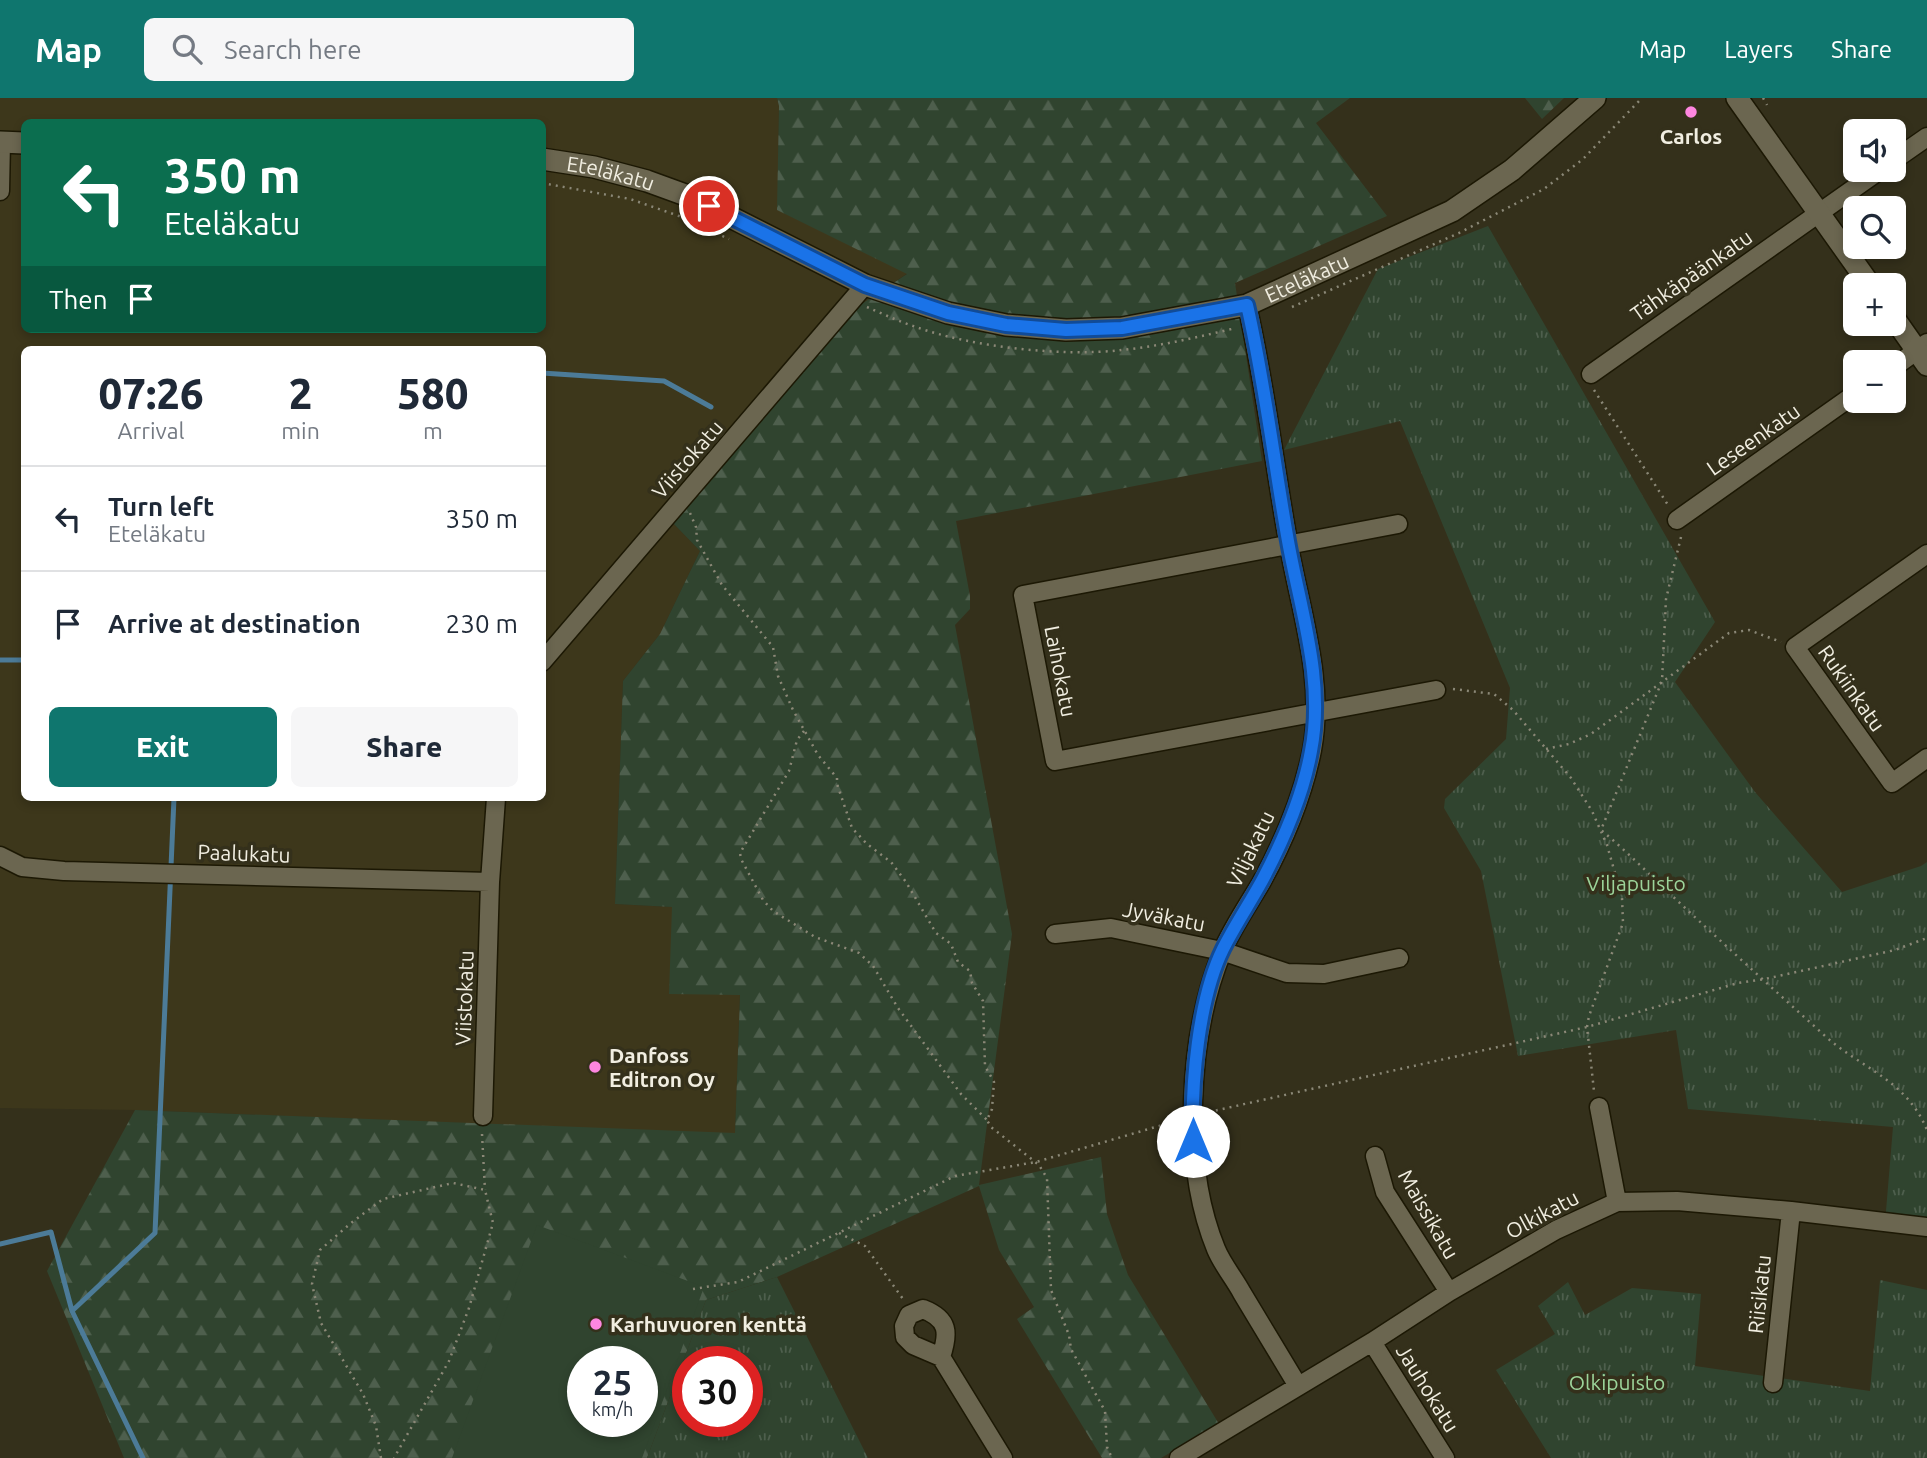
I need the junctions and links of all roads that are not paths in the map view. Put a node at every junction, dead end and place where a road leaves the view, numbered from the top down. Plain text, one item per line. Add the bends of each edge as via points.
1 (1595, 98) edge
2 (1737, 98) edge
3 (1927, 137) edge
4 (0, 142) edge
5 (21, 143) edge
6 (1906, 152) edge
7 (546, 160) edge
8 (1863, 182) edge
9 (0, 191) edge
10 (1818, 214) junction
11 (1861, 273) edge
12 (858, 293) junction
13 (1249, 315) junction
14 (1906, 332) edge
15 (1924, 353) edge
16 (1906, 361) edge
17 (1591, 374) road end
18 (1843, 402) edge
19 (1677, 520) road end
20 (1398, 524) dead end
21 (1289, 545) junction
22 (1927, 554) edge
23 (546, 657) edge
24 (1436, 690) road end
25 (1315, 714) junction
26 (1927, 758) edge
27 (496, 801) edge
28 (0, 856) edge
29 (490, 882) junction
30 (1055, 934) dead end
31 (1222, 951) junction
32 (1399, 958) dead end
33 (1599, 1107) road end
34 (483, 1116) road end
35 (1375, 1156) dead end
36 (1616, 1202) junction
37 (1791, 1210) junction
38 (1927, 1227) edge
39 (1449, 1292) junction
40 (1372, 1342) junction
41 (941, 1357) junction
42 (1773, 1383) dead end
43 (1298, 1386) junction
44 (1003, 1458) edge
45 (1179, 1458) edge
46 (1445, 1458) edge

1 - 13 main road, Eteläkatu via 1512,170 1452,211
2 - 10 main road
3 - 6 street
4 - 5 main road
4 - 9 street
7 - 12 main road, Eteläkatu via 594,167 691,197
8 - 10 street, Tähkäpäänkatu
10 - 11 main road
10 - 17 street, Tähkäpäänkatu
12 - 13 main road, Eteläkatu via 1006,325 1066,330
12 - 23 street, Viistokatu
13 - 21 street, Viljakatu
14 - 15 main road
15 - 16 street
18 - 19 street, Leseenkatu
20 - 21 street
21 - 25 street, Viljakatu via 1312,661
21 - 25 street, Laihokatu via 1023,595 1055,761
22 - 26 street, Rukiinkatu via 1795,647 1892,783
24 - 25 street
25 - 31 street, Viljakatu via 1312,750 1284,837
27 - 29 street, Viistokatu
28 - 29 street, Paalukatu via 22,867 64,871
29 - 34 street, Viistokatu
30 - 31 street, Jyväkatu via 1111,928
31 - 32 street, Jyväkatu via 1287,972 1324,974
31 - 43 street, Viljakatu via 1198,1041 1192,1116 1198,1175 1216,1250
33 - 36 street
35 - 39 street, Maissikatu via 1385,1192
36 - 37 street, Olkikatu via 1677,1201
36 - 39 street, Olkikatu via 1556,1230
37 - 38 street, Olkikatu
37 - 42 street, Riisikatu
39 - 40 street, Olkikatu
40 - 43 street, Olkikatu
40 - 46 street, Jauhokatu
41 - 41 street via 943,1322 923,1309 909,1315 905,1337
41 - 44 street
43 - 45 street, Olkikatu

